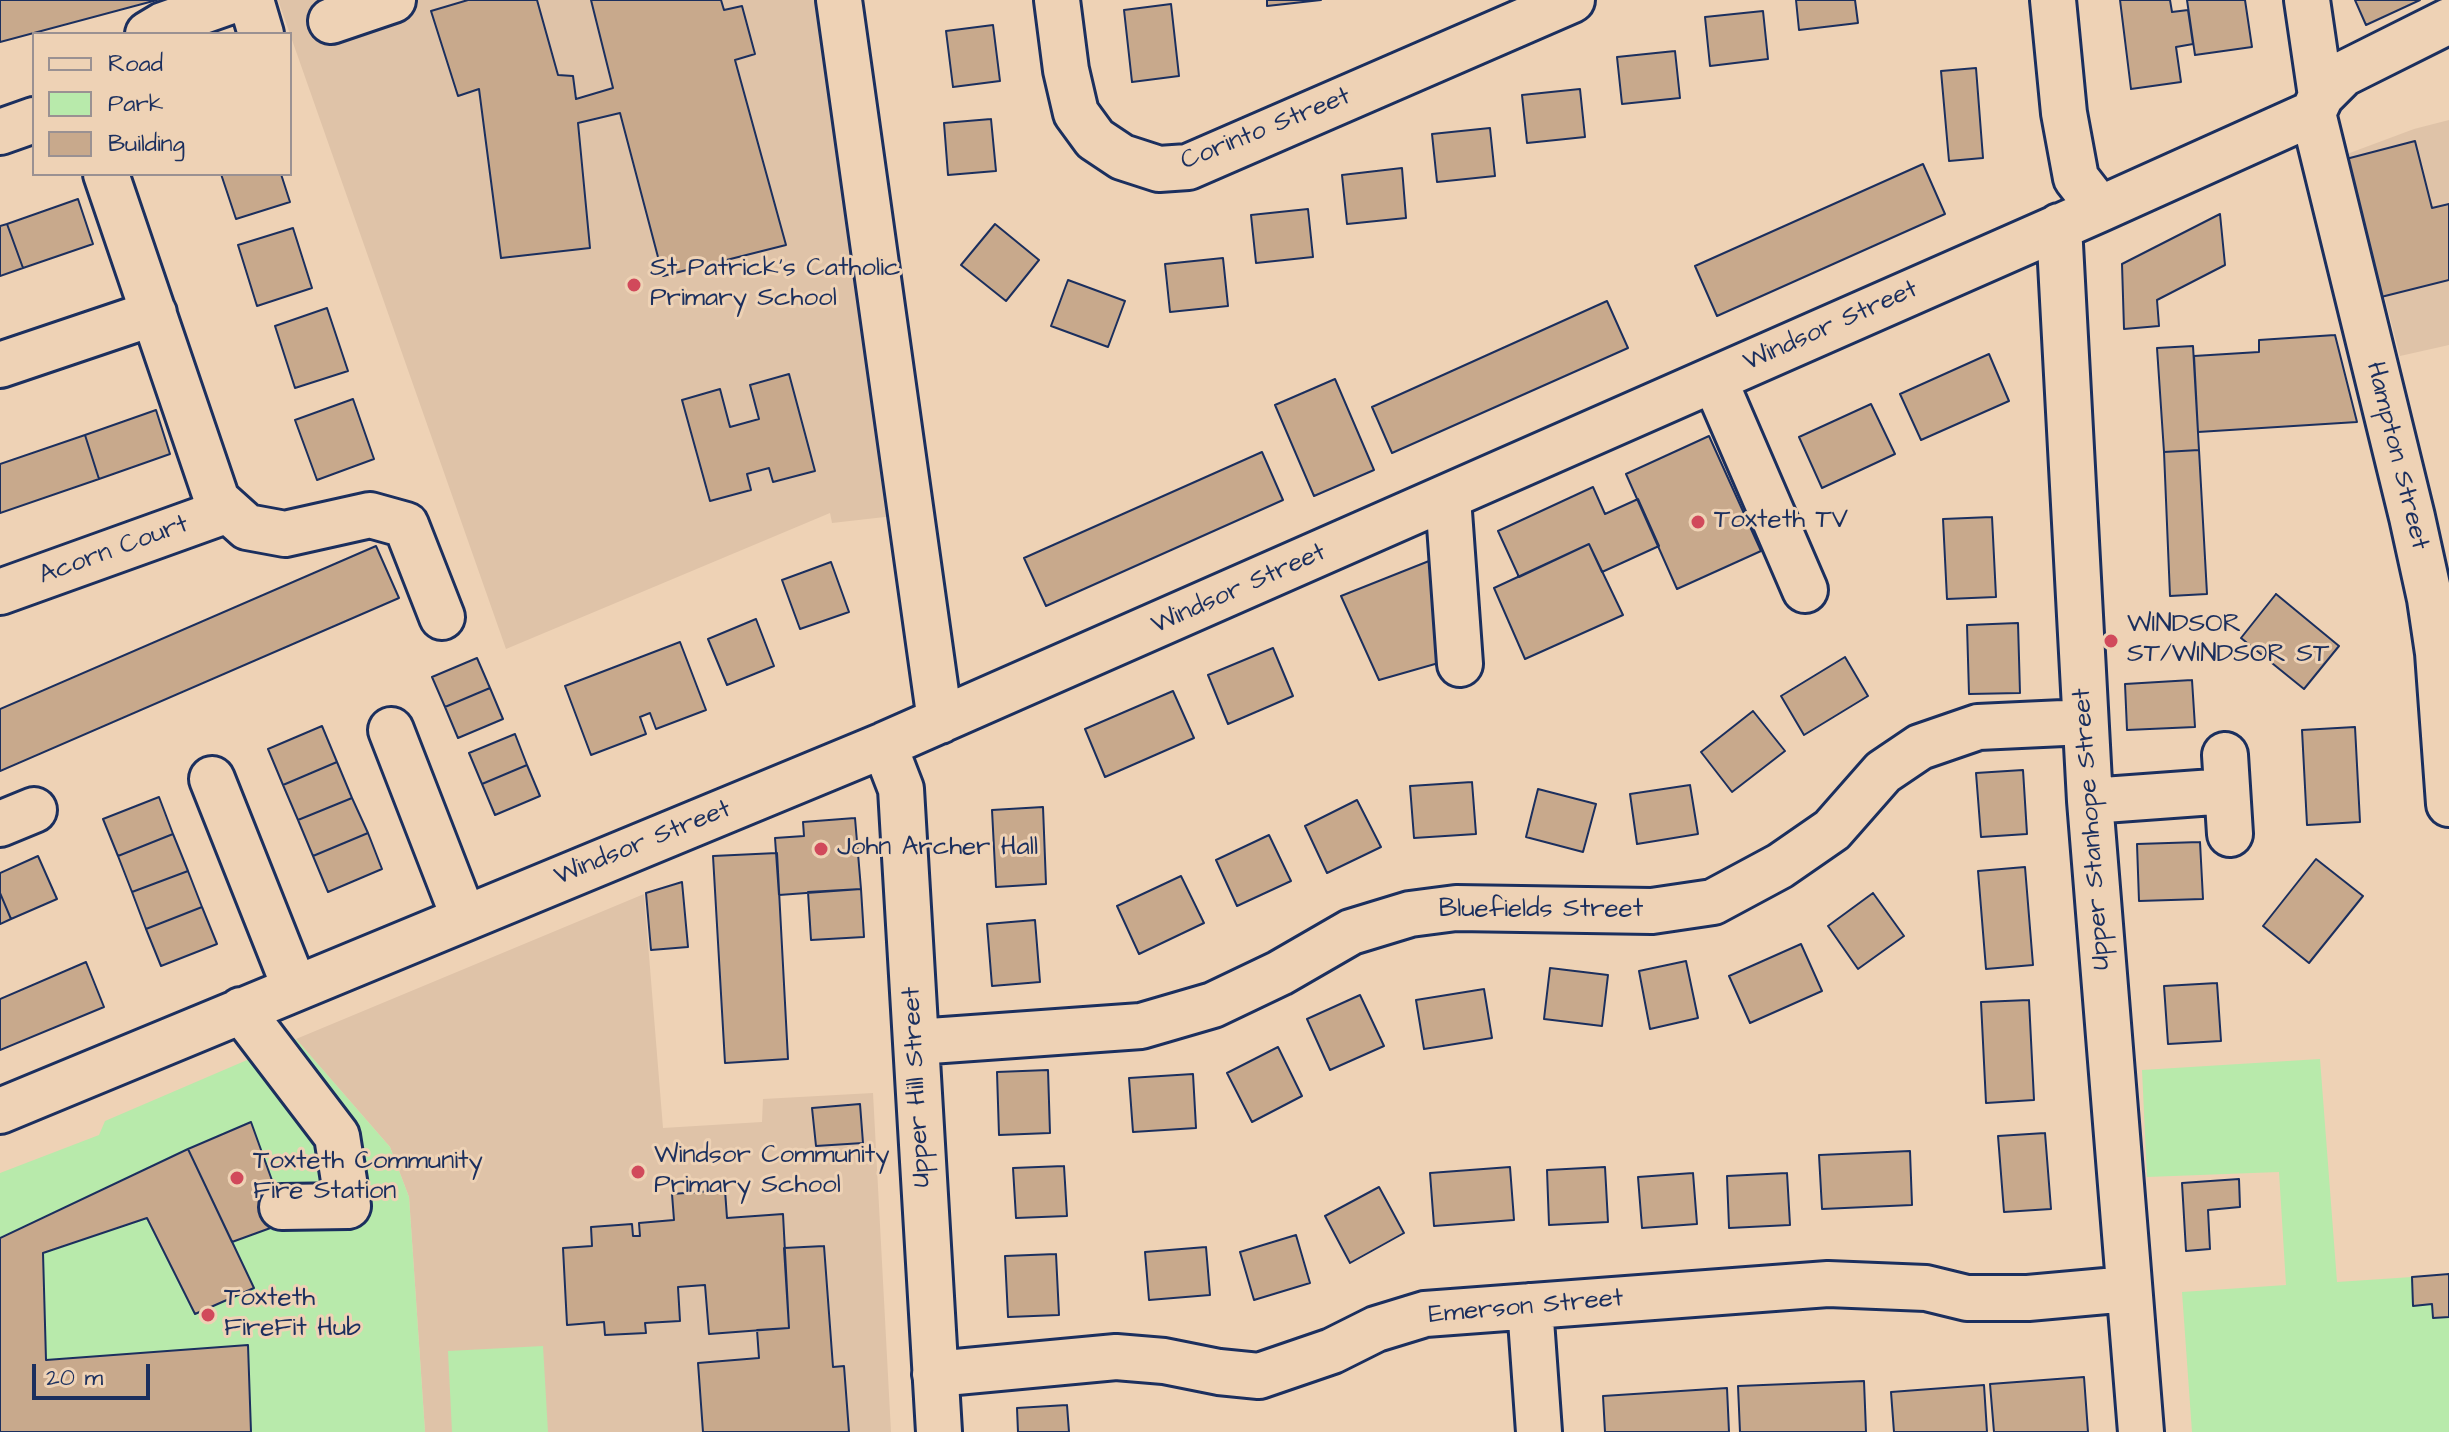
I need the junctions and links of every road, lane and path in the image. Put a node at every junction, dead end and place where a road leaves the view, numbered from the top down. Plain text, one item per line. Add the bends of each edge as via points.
1 (234, 0) edge
2 (251, 0) edge
3 (393, 0) edge
4 (839, 0) edge
5 (1057, 0) edge
6 (2053, 0) edge
7 (2307, 0) edge
8 (1551, 4) edge
9 (331, 21) dead end
10 (2449, 21) edge
11 (151, 32) edge
12 (260, 32) edge
13 (2317, 104) junction
14 (32, 121) edge
15 (0, 132) edge
16 (107, 176) edge
17 (2100, 209) junction
18 (2059, 226) junction
19 (154, 313) junction
20 (0, 365) edge
21 (1714, 379) junction
22 (1448, 498) junction
23 (228, 510) junction
24 (1805, 590) dead end
25 (0, 592) edge
26 (442, 617) dead end
27 (1460, 664) dead end
28 (940, 721) junction
29 (2085, 722) junction
30 (391, 730) dead end
31 (884, 745) junction
32 (212, 779) dead end
33 (2090, 801) junction
34 (2449, 804) edge
35 (2230, 834) dead end
36 (464, 918) junction
37 (295, 988) junction
38 (241, 1010) junction
39 (916, 1042) junction
40 (0, 1111) edge
41 (282, 1207) dead end
42 (2128, 1289) junction
43 (1530, 1306) junction
44 (935, 1374) junction
45 (939, 1432) edge
46 (1539, 1432) edge
47 (2141, 1432) edge

1 - 11 street
2 - 12 street
3 - 9 street
4 - 28 street
5 - 8 street, Corinto Street via 1076,113 1095,139 1122,157 1159,169 1188,167
6 - 17 street via 2076,178
7 - 13 street, Hampton Street
10 - 13 street, Windsor Street via 2343,74
13 - 17 street, Windsor Street
13 - 34 street, Hampton Street via 2430,599
14 - 15 street
16 - 19 street, Acorn Court
17 - 18 street, Windsor Street
18 - 21 street, Windsor Street
18 - 29 street, Upper Stanhope Street
19 - 20 street
19 - 23 street, Acorn Court via 217,500
21 - 22 street, Windsor Street
21 - 24 street
22 - 27 street
22 - 28 street, Windsor Street
23 - 25 street, Acorn Court
23 - 26 street via 247,527 285,534 370,515 406,525
28 - 31 street, Windsor Street
29 - 33 street, Upper Stanhope Street
29 - 39 street, Bluefields Street via 1978,727 1920,747 1883,772 1832,830 1713,902 1652,911 1456,908 1410,914 1351,932 1213,1005 1141,1026
30 - 36 street
31 - 36 street, Windsor Street
31 - 39 street, Upper Hill Street via 901,789
32 - 37 street
33 - 35 street via 2226,773
33 - 42 street, Upper Stanhope Street
36 - 37 street, Windsor Street
37 - 38 street, Windsor Street
38 - 40 street, Windsor Street
38 - 41 street via 337,1136 348,1206
39 - 44 street, Upper Hill Street
42 - 43 street, Emerson Street via 1967,1298 1926,1288 1828,1284
42 - 47 street, Upper Stanhope Street
43 - 44 street, Emerson Street via 1425,1314 1259,1376 1116,1357
43 - 46 street
44 - 45 street, Upper Hill Street

